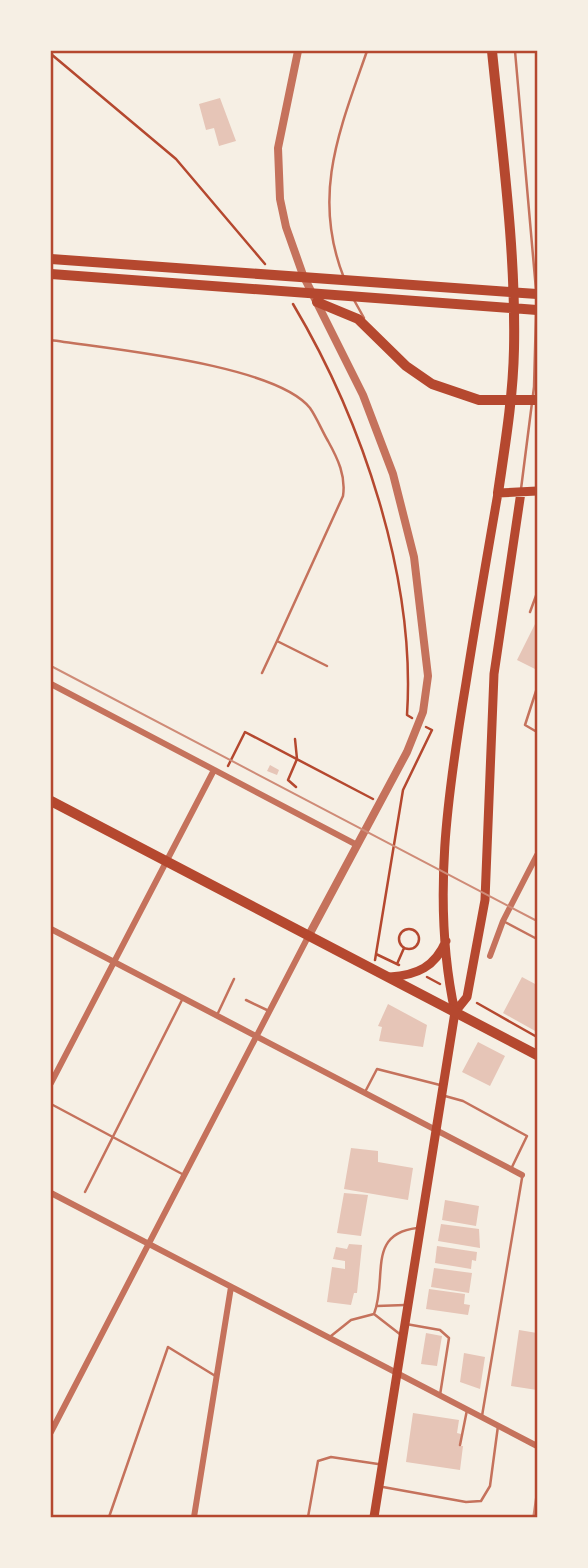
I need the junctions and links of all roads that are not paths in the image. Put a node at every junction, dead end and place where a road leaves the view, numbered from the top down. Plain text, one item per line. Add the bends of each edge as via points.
1 (298, 51) edge
2 (367, 51) edge
3 (492, 51) edge
4 (515, 51) edge
5 (51, 260) edge
6 (51, 274) edge
7 (537, 294) edge
8 (317, 302) junction
9 (537, 310) edge
10 (373, 332) junction
11 (51, 340) edge
12 (537, 400) edge
13 (537, 491) edge
14 (521, 492) junction
15 (498, 493) junction
16 (537, 593) edge
17 (530, 612) dead end
18 (276, 641) junction
19 (327, 666) dead end
20 (262, 673) dead end
21 (51, 684) edge
22 (537, 688) edge
23 (537, 732) edge
24 (214, 770) junction
25 (51, 801) edge
26 (357, 845) junction
27 (537, 855) edge
28 (166, 861) junction
29 (503, 921) junction
30 (51, 929) edge
31 (309, 935) junction
32 (537, 939) edge
33 (446, 940) junction
34 (489, 956) dead end
35 (114, 962) junction
36 (390, 977) junction
37 (234, 979) dead end
38 (183, 998) junction
39 (246, 1000) dead end
40 (270, 1011) junction
41 (455, 1012) junction
42 (217, 1016) junction
43 (256, 1037) junction
44 (537, 1055) edge
45 (51, 1083) edge
46 (443, 1091) junction
47 (365, 1093) junction
48 (51, 1104) edge
49 (436, 1130) junction
50 (112, 1137) junction
51 (511, 1169) junction
52 (522, 1174) joint
53 (184, 1175) junction
54 (85, 1192) dead end
55 (51, 1193) edge
56 (421, 1227) junction
57 (148, 1244) junction
58 (231, 1287) junction
59 (408, 1305) junction
60 (377, 1306) junction
61 (374, 1314) junction
62 (405, 1324) junction
63 (329, 1338) junction
64 (403, 1338) junction
65 (397, 1373) junction
66 (217, 1377) junction
67 (440, 1395) junction
68 (467, 1409) junction
69 (482, 1418) junction
70 (498, 1426) junction
71 (51, 1433) edge
72 (460, 1445) dead end
73 (537, 1446) edge
74 (382, 1465) junction
75 (379, 1486) junction
76 (109, 1517) edge
77 (194, 1517) edge
78 (308, 1517) edge
79 (374, 1517) edge

1 - 8 street via 282,125 280,199 293,253
2 - 10 lane via 333,153 328,197 342,273
3 - 15 highway via 514,302 512,386
4 - 14 lane via 537,323
5 - 7 highway
6 - 9 highway
8 - 10 highway via 350,313
8 - 26 street via 371,414 404,513 427,649 427,694 419,723
10 - 12 highway via 406,366 432,384 462,396 497,402
11 - 18 lane via 200,362 276,385 309,407 345,481 343,496
13 - 14 main road
14 - 15 main road
14 - 41 main road via 494,674 485,900 467,997
15 - 33 main road via 448,793 443,860
16 - 17 lane
18 - 19 lane
18 - 20 lane
21 - 24 street
22 - 23 lane via 525,725
24 - 26 street
24 - 28 street
25 - 28 highway
26 - 31 street
27 - 29 street
28 - 31 highway
28 - 35 street
29 - 32 lane
29 - 34 street
30 - 35 street
31 - 36 highway
31 - 40 street
33 - 36 main road via 426,969
33 - 41 main road
35 - 38 street
35 - 45 street
36 - 41 highway
37 - 42 lane
38 - 42 street
38 - 50 lane
39 - 40 lane
40 - 43 street
41 - 44 highway
41 - 46 main road
42 - 43 street
43 - 47 street
43 - 53 street
46 - 47 lane via 377,1069
46 - 49 main road
46 - 51 lane via 527,1136
47 - 49 street
48 - 50 lane
49 - 51 street
49 - 56 main road
50 - 53 lane
50 - 54 lane
51 - 52 street
52 - 69 lane
53 - 57 street
55 - 57 street
56 - 59 main road
56 - 60 lane via 397,1232 386,1241
57 - 58 street
57 - 71 street
58 - 63 street
58 - 66 street
59 - 60 lane
59 - 62 main road
60 - 61 lane
61 - 63 lane via 351,1320
61 - 64 lane
62 - 64 main road
62 - 67 lane via 440,1330 449,1338
63 - 65 street
64 - 65 main road
65 - 67 street
65 - 74 main road
66 - 76 lane via 168,1347
66 - 77 street
67 - 68 street
68 - 69 street
68 - 72 lane
69 - 70 street
70 - 73 street
70 - 75 lane via 490,1486 481,1501
74 - 75 main road
74 - 78 lane via 331,1457 318,1461
75 - 79 main road

